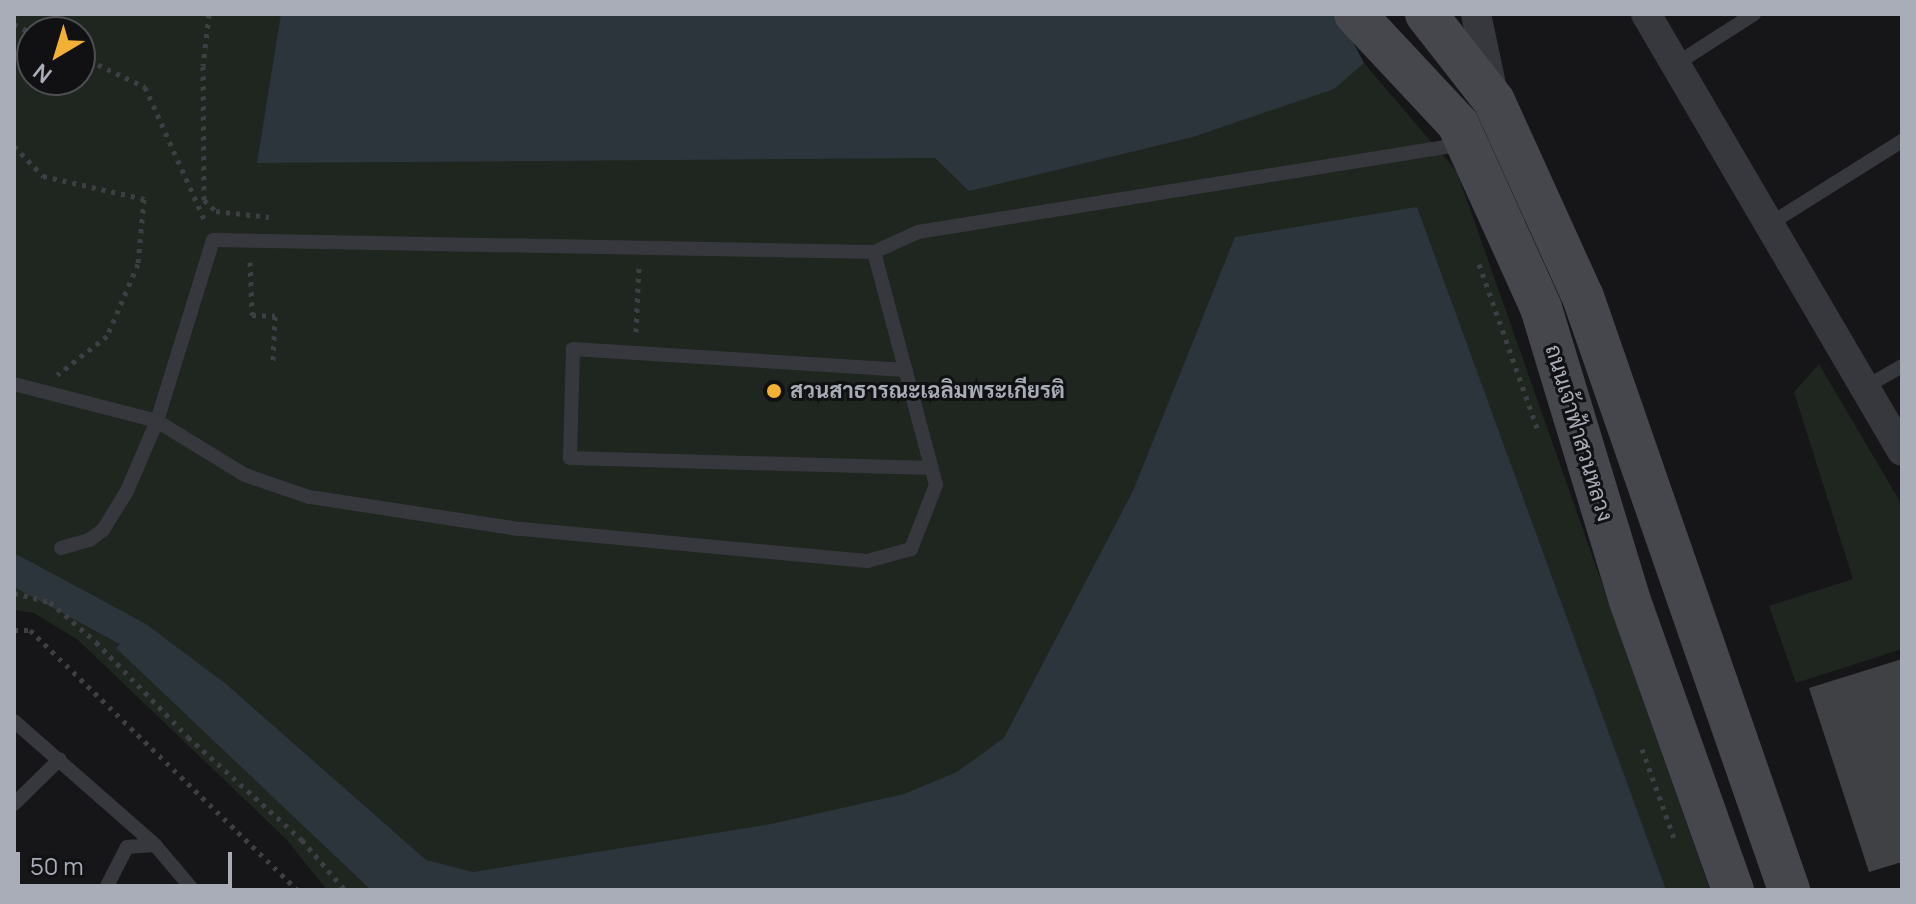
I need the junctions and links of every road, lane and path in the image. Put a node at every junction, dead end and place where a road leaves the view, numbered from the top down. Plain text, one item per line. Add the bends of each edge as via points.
1 (209, 14) edge
2 (1355, 14) edge
3 (1426, 14) edge
4 (1476, 14) edge
5 (1646, 14) edge
6 (1754, 14) edge
7 (96, 64) edge
8 (1676, 64) junction
9 (1494, 101) junction
10 (1902, 141) edge
11 (1467, 144) junction
12 (14, 146) edge
13 (285, 217) dead end
14 (1768, 225) junction
15 (213, 240) junction
16 (249, 241) junction
17 (639, 248) junction
18 (1474, 251) dead end
19 (874, 252) junction
20 (636, 332) dead end
21 (273, 362) dead end
22 (1902, 366) edge
23 (906, 370) junction
24 (14, 384) edge
25 (1864, 388) junction
26 (59, 396) junction
27 (157, 421) junction
28 (1539, 432) dead end
29 (1902, 451) edge
30 (932, 468) junction
31 (61, 548) dead end
32 (1683, 586) junction
33 (14, 593) edge
34 (1630, 601) junction
35 (14, 630) edge
36 (14, 721) edge
37 (1639, 737) dead end
38 (60, 759) junction
39 (14, 804) edge
40 (155, 845) junction
41 (1678, 849) dead end
42 (105, 890) edge
43 (193, 890) edge
44 (297, 890) edge
45 (345, 890) edge
46 (1733, 890) edge
47 (1789, 890) edge

1 - 13 path via 203,66 204,200 216,211
2 - 11 main road, ถนนเจ้าฟ้าสวนหลวง via 1458,124
3 - 9 main road, ถนนเจ้าฟ้าสวนหลวง
4 - 9 street
5 - 8 street
6 - 8 lane
7 - 15 path via 145,87
8 - 14 street
9 - 32 main road, ถนนเจ้าฟ้าสวนหลวง via 1583,297
10 - 14 lane
11 - 19 lane via 918,232
11 - 34 main road, ถนนเจ้าฟ้าสวนหลวง via 1541,308
12 - 26 path via 43,176 144,199 138,264 107,336 57,372
14 - 25 street
15 - 16 lane
15 - 27 lane
16 - 17 lane
16 - 21 path via 252,315 275,316
17 - 19 lane
17 - 20 path
18 - 28 path
19 - 23 lane
22 - 25 lane
23 - 30 lane
23 - 30 lane via 573,349 570,458
24 - 26 lane
25 - 29 street
26 - 27 lane
27 - 30 lane via 245,475 309,497 519,529 867,561 911,549 936,485
27 - 31 lane via 127,491 103,530
32 - 34 main road
32 - 47 main road, ถนนเจ้าฟ้าสวนหลวง
33 - 45 path via 50,602 96,642 188,737 302,840
34 - 46 main road, ถนนเจ้าฟ้าสวนหลวง
35 - 44 path via 30,630 54,652
36 - 38 lane
37 - 41 path
38 - 39 lane
38 - 40 lane
40 - 42 lane via 127,847
40 - 43 lane

